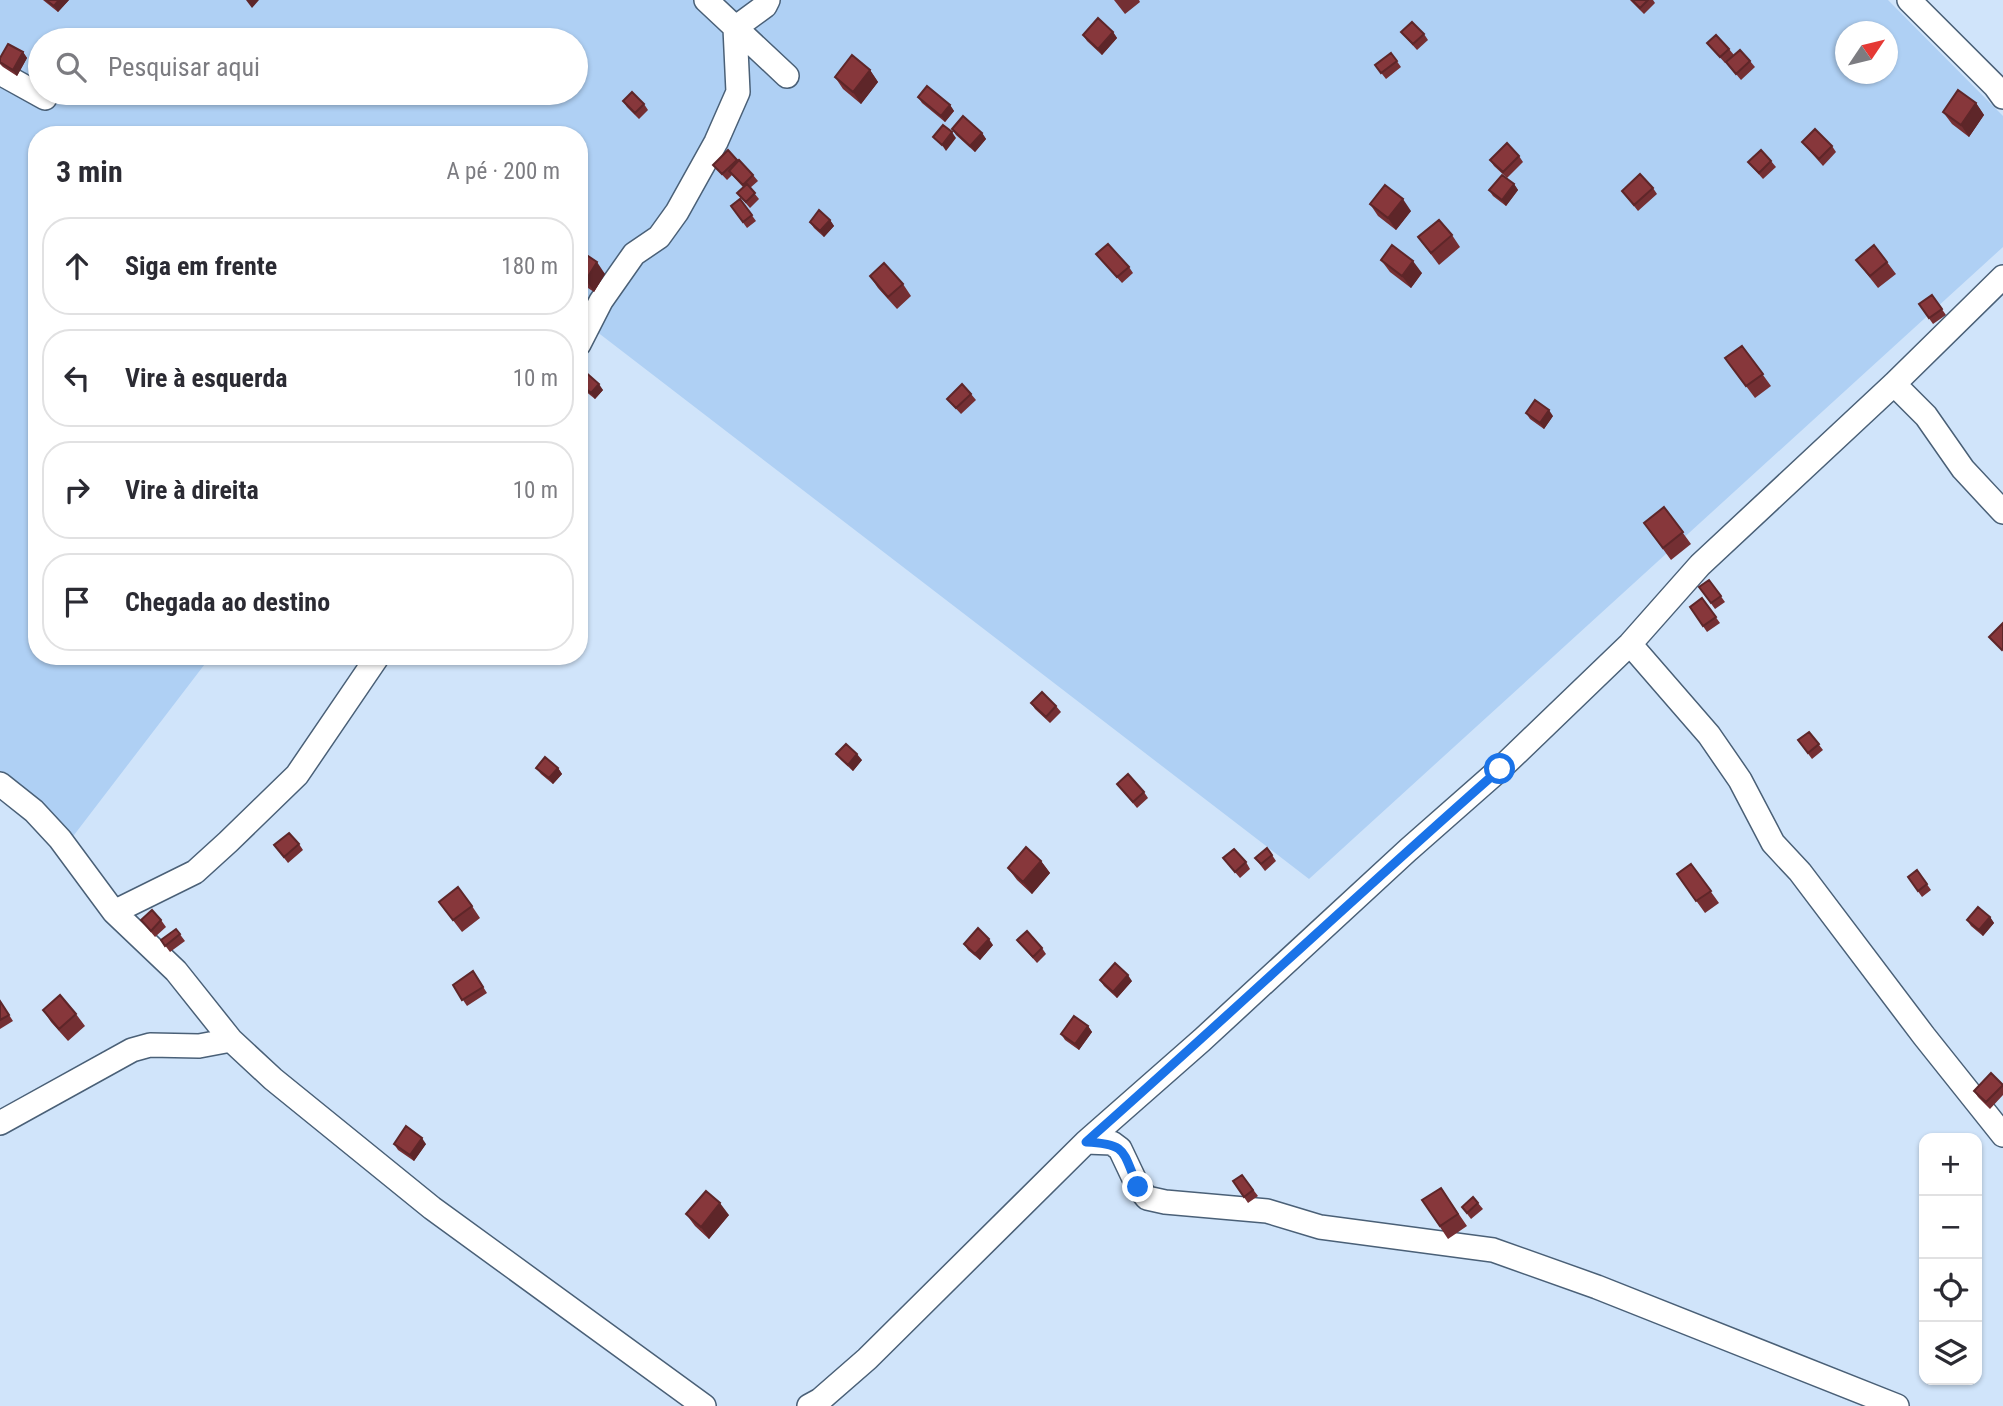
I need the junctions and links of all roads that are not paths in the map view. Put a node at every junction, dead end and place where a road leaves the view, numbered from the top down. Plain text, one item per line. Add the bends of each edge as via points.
1 (706, 0) edge
2 (768, 0) edge
3 (1909, 0) edge
4 (735, 28) junction
5 (0, 73) edge
6 (787, 76) dead end
7 (28, 89) edge
8 (2003, 97) edge
9 (2003, 277) edge
10 (588, 326) edge
11 (1894, 384) junction
12 (2003, 512) edge
13 (1629, 644) junction
14 (372, 665) edge
15 (0, 784) edge
16 (114, 912) junction
17 (231, 1040) junction
18 (0, 1123) edge
19 (2003, 1135) edge
20 (1086, 1142) junction
21 (704, 1406) edge
22 (809, 1406) edge
23 (1897, 1406) edge

1 - 4 street
2 - 4 street
3 - 8 street
4 - 6 street
4 - 10 street via 738,92 716,142 677,212 659,237 634,254
5 - 7 street
9 - 11 street
11 - 12 street via 1926,416 1963,469
11 - 13 street via 1700,565
13 - 19 street via 1709,735 1740,780 1773,843
13 - 20 street via 1500,769
14 - 16 street via 297,775 228,842 195,872
15 - 16 street via 60,839
16 - 17 street via 176,971
17 - 18 street via 132,1050
17 - 21 street via 432,1208
20 - 22 street via 867,1359
20 - 23 street via 1112,1143 1120,1149 1147,1198 1267,1212 1320,1227 1493,1250

